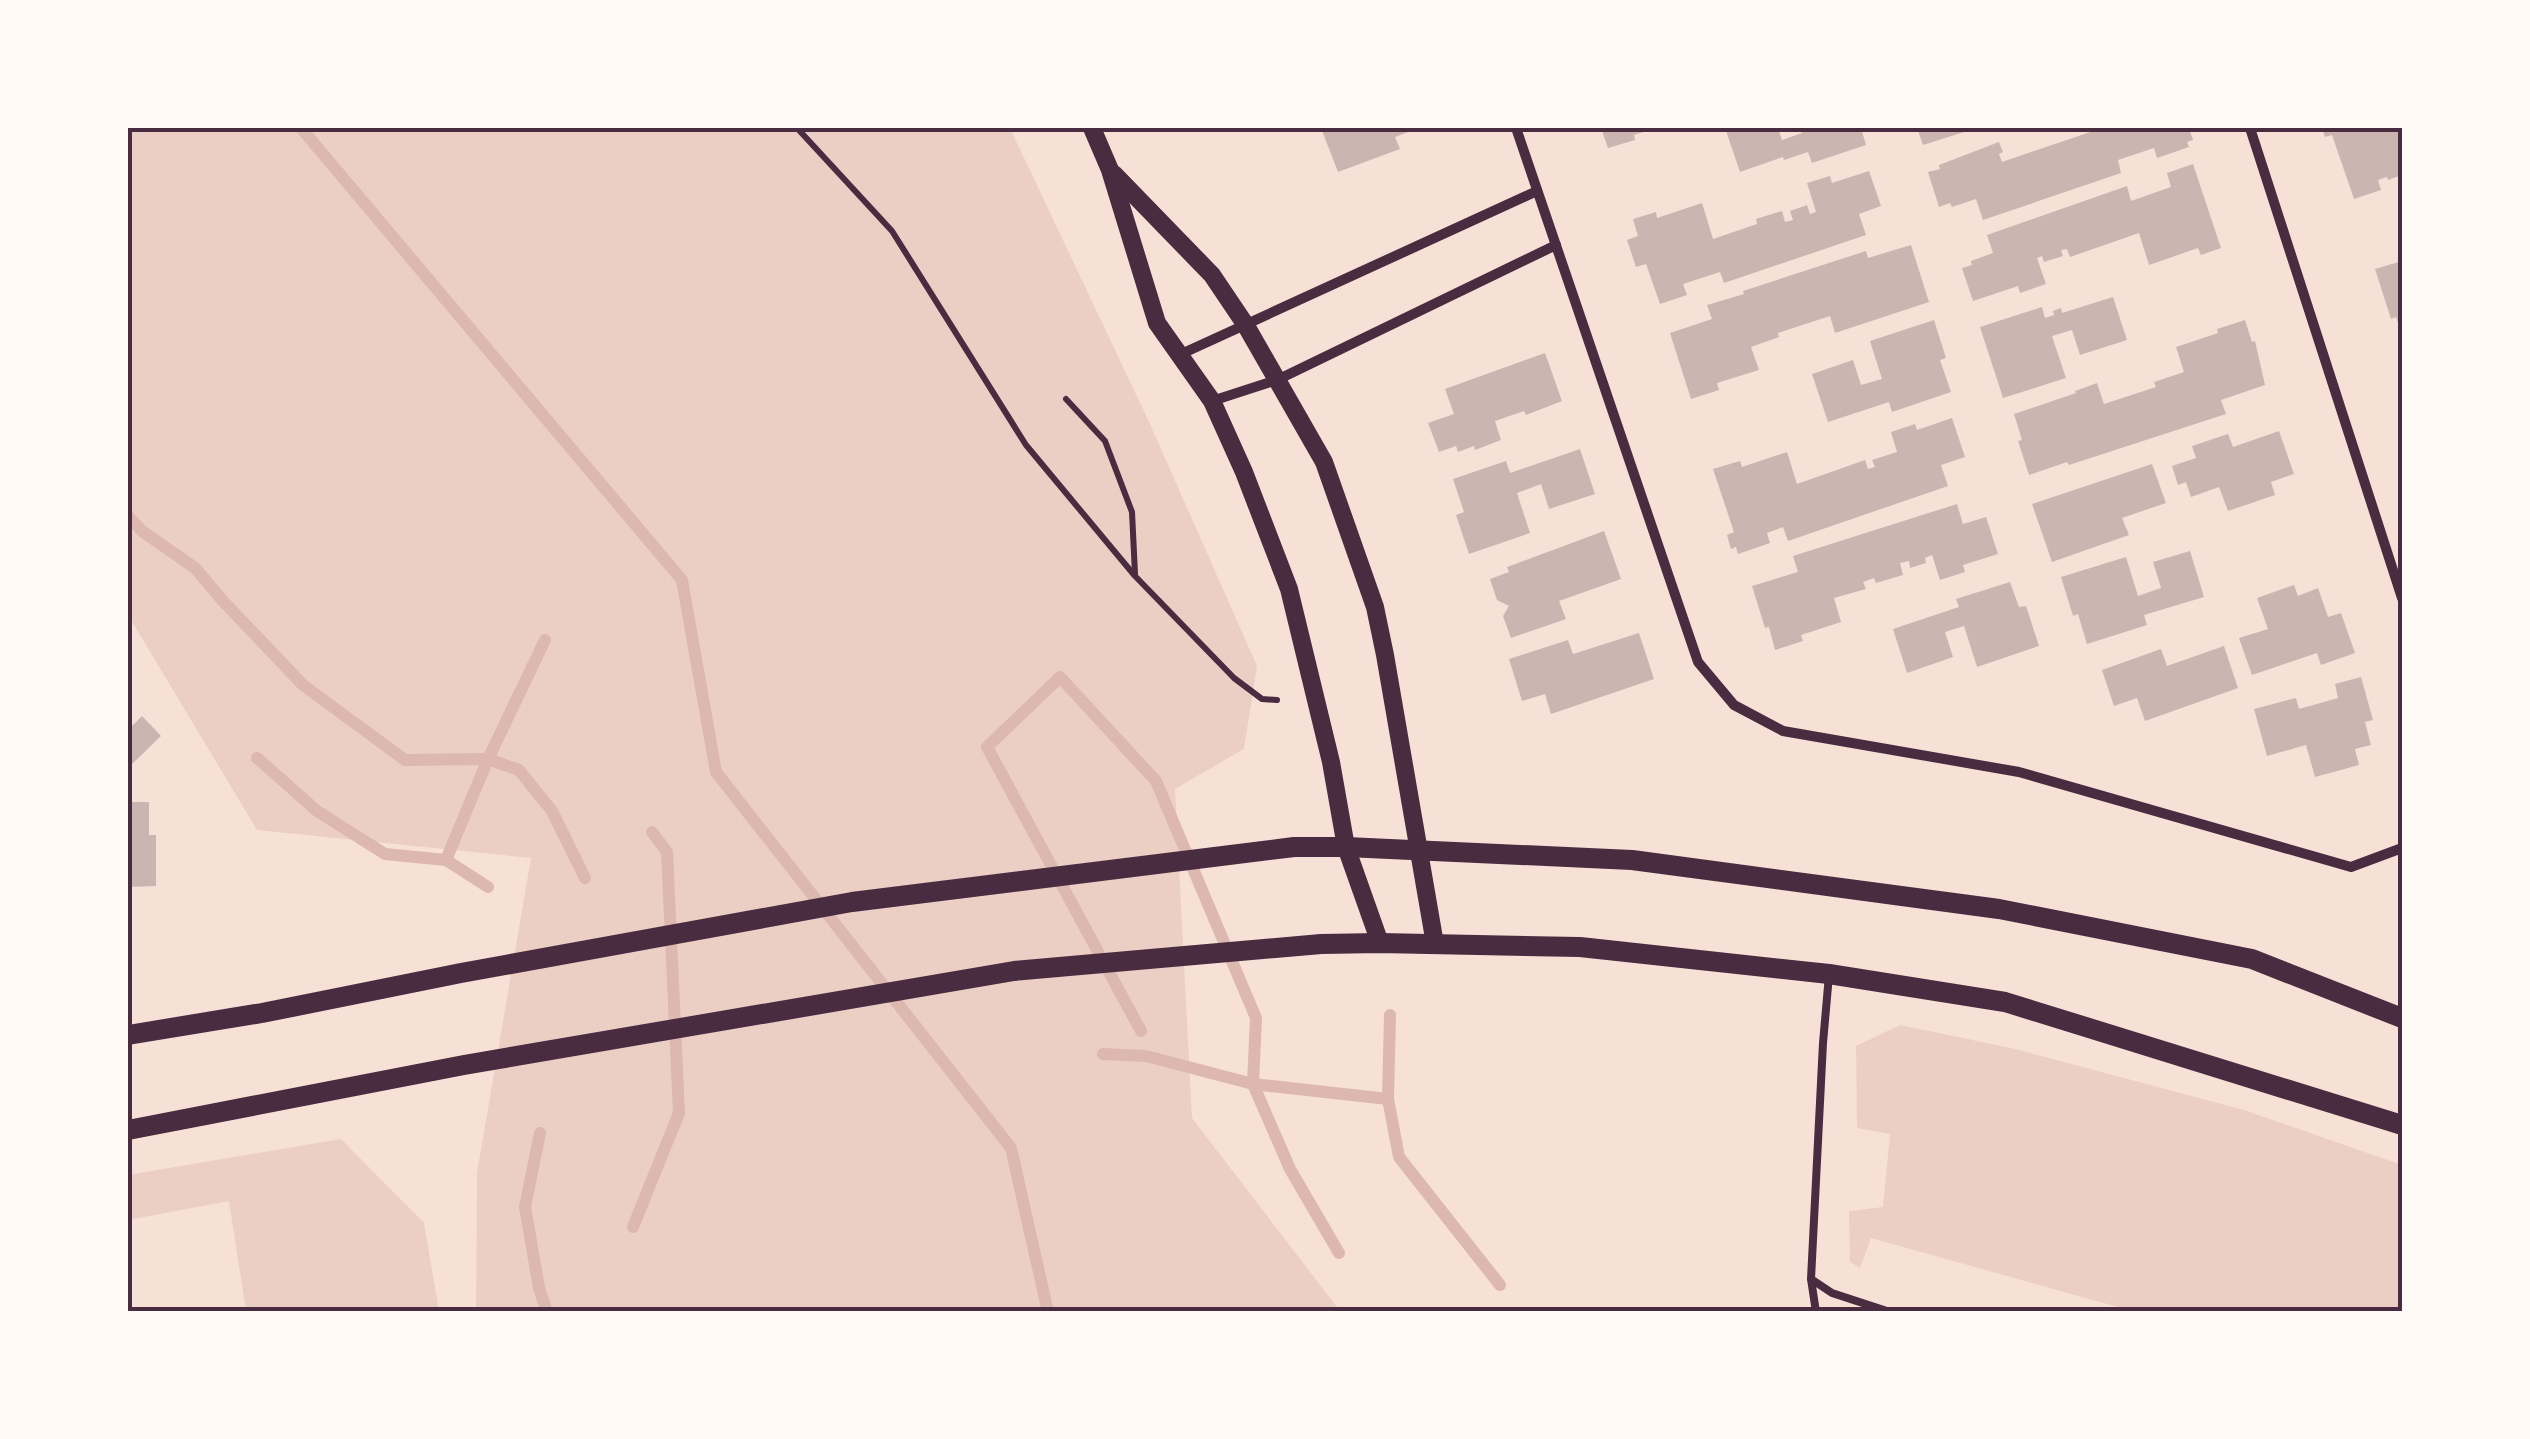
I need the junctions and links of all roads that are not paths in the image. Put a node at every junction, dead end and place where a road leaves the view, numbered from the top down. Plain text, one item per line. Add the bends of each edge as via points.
1 (1092, 128) edge
2 (1516, 128) edge
3 (2250, 128) edge
4 (1110, 170) junction
5 (1538, 191) junction
6 (1556, 245) junction
7 (1245, 324) junction
8 (1179, 355) junction
9 (1276, 380) junction
10 (1212, 401) junction
11 (2402, 598) edge
12 (1346, 846) junction
13 (2402, 848) edge
14 (1418, 850) junction
15 (1380, 942) junction
16 (1435, 944) junction
17 (1830, 974) junction
18 (2402, 1018) edge
19 (128, 1035) edge
20 (2402, 1124) edge
21 (128, 1130) edge
22 (1811, 1278) junction
23 (1816, 1312) edge
24 (1890, 1312) edge

1 - 4 street
2 - 5 street
3 - 11 street
4 - 7 street via 1212,274
4 - 8 street via 1157,323
5 - 6 street
5 - 7 street
6 - 9 street
6 - 13 street via 1698,662 1734,706 1783,732 2019,772 2351,867
7 - 8 street
7 - 9 street
8 - 10 street
9 - 10 street
9 - 14 street via 1324,462 1375,608
10 - 12 street via 1289,590
12 - 14 main road
12 - 15 street
12 - 19 main road via 852,902
14 - 16 street
14 - 18 main road via 1632,860 1998,909 2252,959
15 - 16 main road
15 - 21 main road via 1014,970
16 - 17 main road via 1580,947
17 - 20 main road via 2005,1002
17 - 22 lane
22 - 23 lane
22 - 24 lane via 1832,1293

